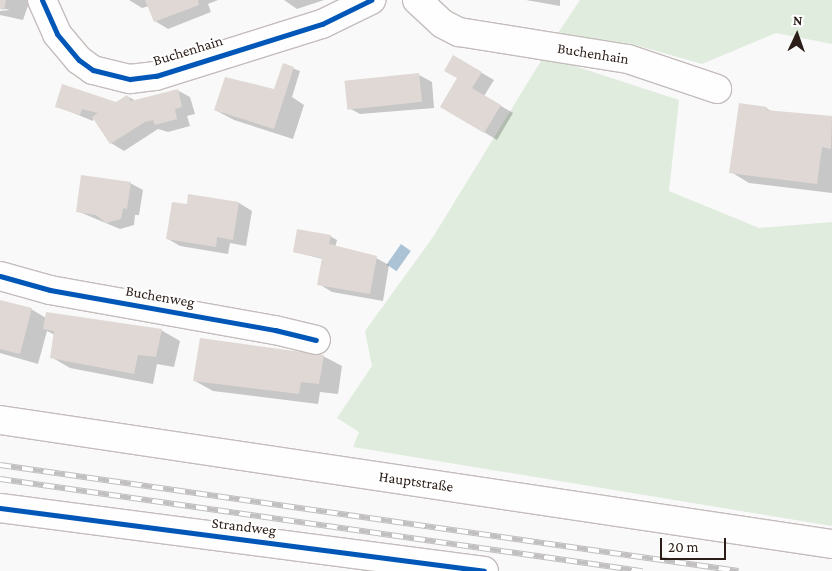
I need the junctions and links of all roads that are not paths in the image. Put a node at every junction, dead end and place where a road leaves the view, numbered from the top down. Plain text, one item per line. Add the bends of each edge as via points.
1 (42, 0) edge
2 (371, 0) edge
3 (417, 0) edge
4 (717, 89) dead end
5 (0, 276) edge
6 (316, 340) dead end
7 (0, 420) edge
8 (0, 508) edge
9 (832, 544) edge
10 (484, 571) edge

1 - 2 street, Buchenhain via 57,34 79,60 111,76 130,79 156,76 322,24
3 - 4 street, Buchenhain via 444,24 459,32 628,59
5 - 6 street, Buchenweg via 50,290
7 - 9 street, Hauptstraße
8 - 10 street, Strandweg

